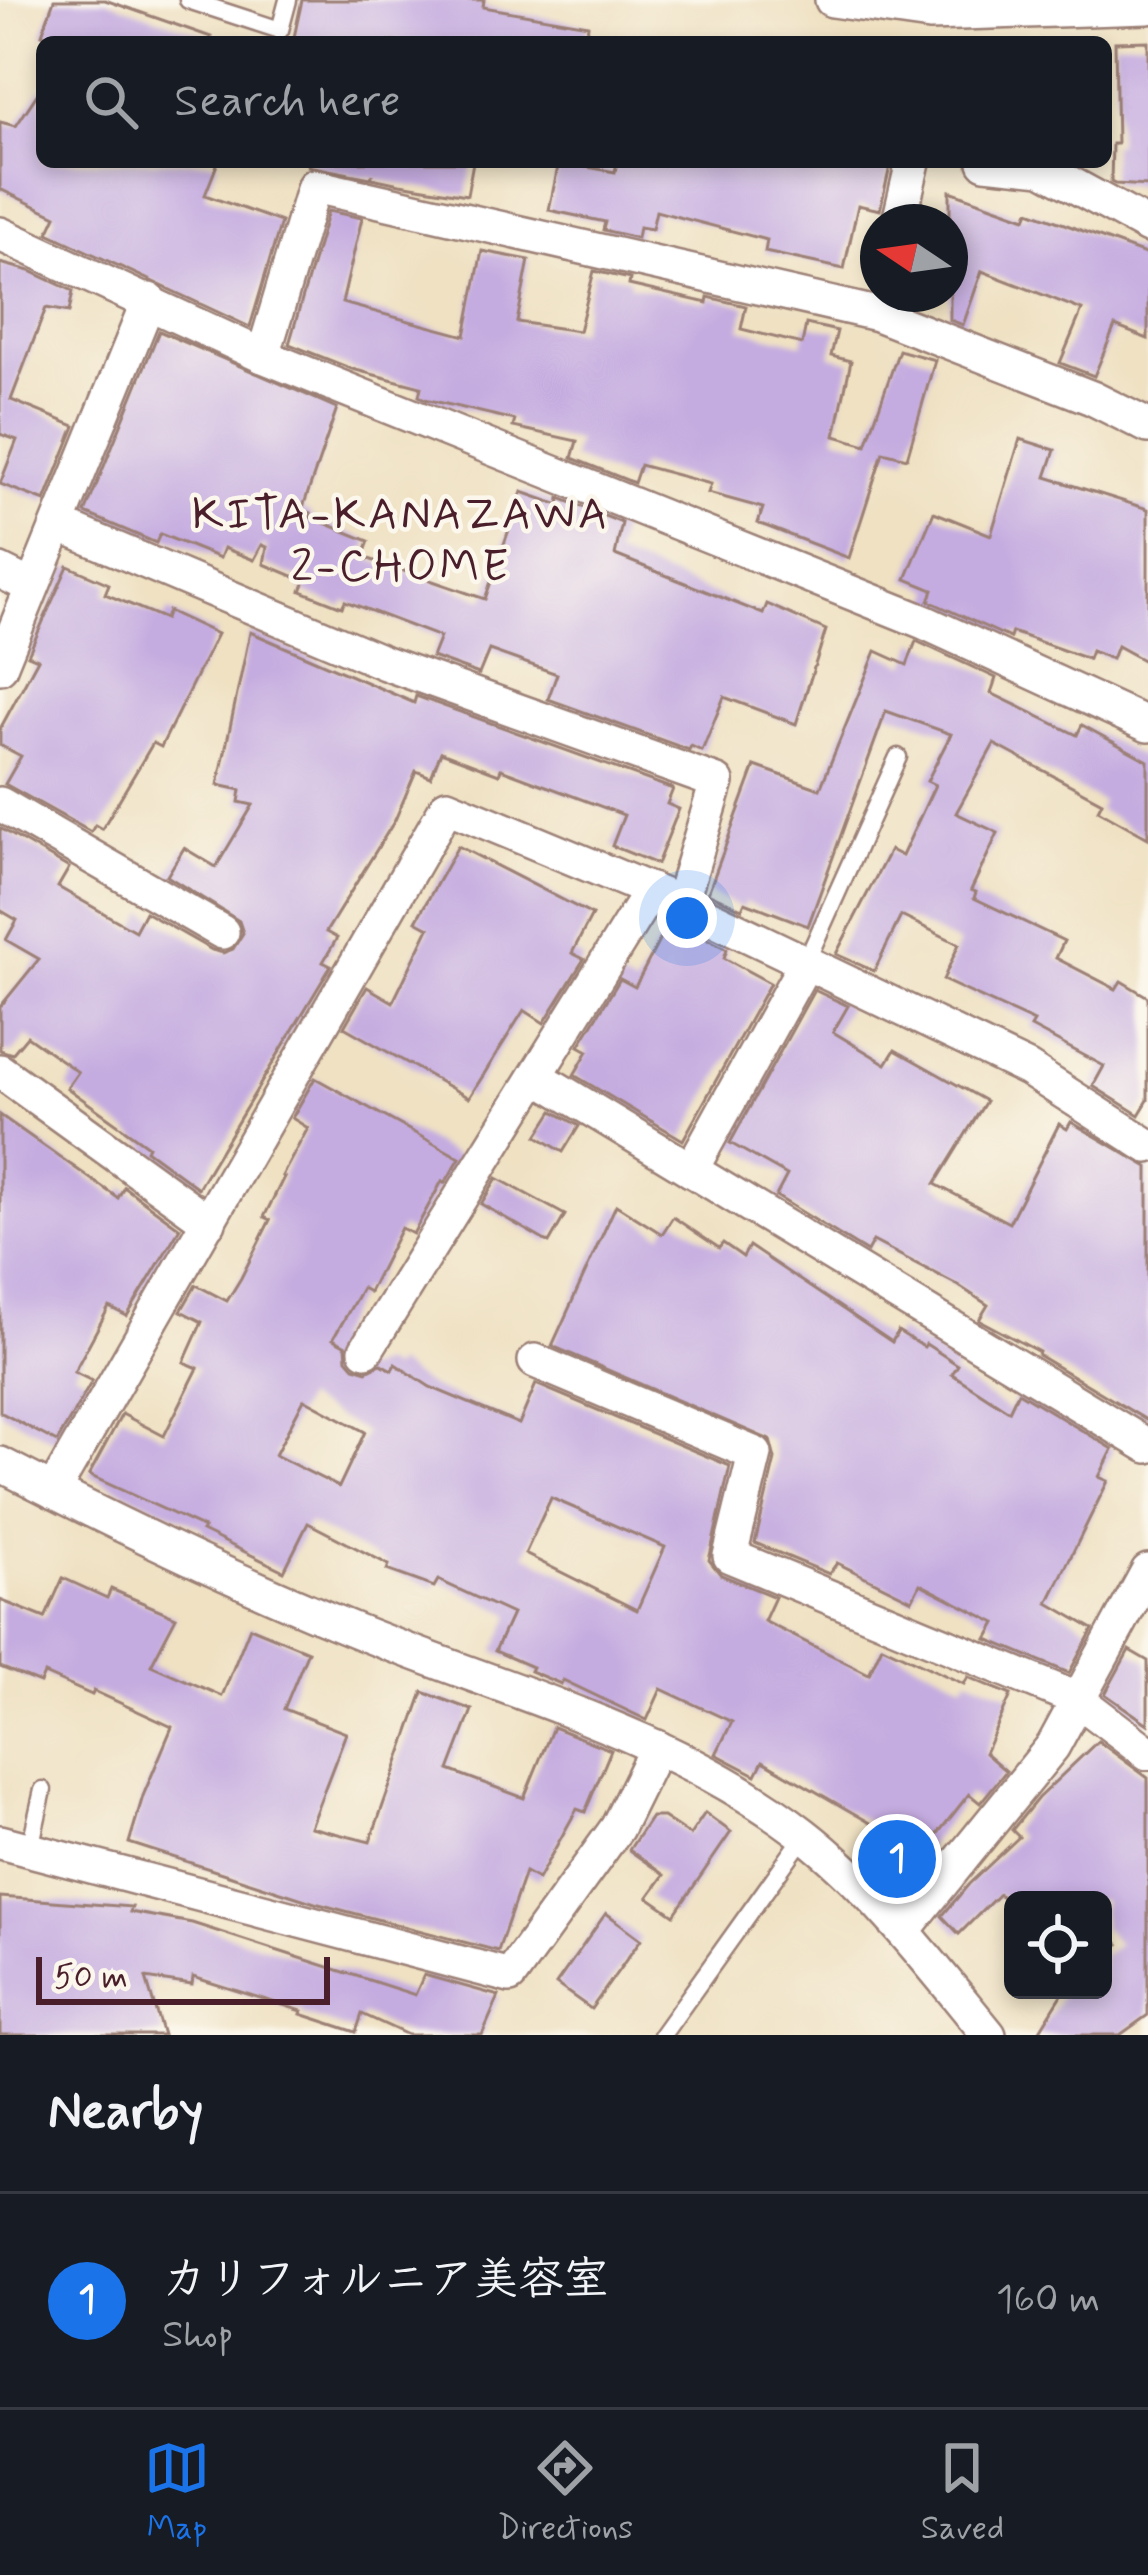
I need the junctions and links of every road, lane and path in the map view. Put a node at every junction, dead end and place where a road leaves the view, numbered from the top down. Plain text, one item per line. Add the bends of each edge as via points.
1 (188, 0) edge
2 (288, 0) edge
3 (832, 0) edge
4 (1108, 5) edge
5 (1148, 7) edge
6 (912, 168) edge
7 (1042, 168) edge
8 (903, 204) edge
9 (1148, 226) edge
10 (0, 234) edge
11 (149, 300) junction
12 (860, 300) edge
13 (897, 312) edge
14 (263, 356) junction
15 (1148, 426) edge
16 (59, 525) junction
17 (0, 571) edge
18 (32, 587) junction
19 (0, 667) edge
20 (1148, 725) edge
21 (898, 757) dead end
22 (0, 804) edge
23 (666, 897) junction
24 (222, 932) dead end
25 (806, 962) junction
26 (0, 1071) edge
27 (536, 1076) junction
28 (1148, 1146) edge
29 (692, 1170) junction
30 (209, 1222) junction
31 (366, 1350) dead end
32 (536, 1361) dead end
33 (1148, 1446) edge
34 (0, 1464) edge
35 (53, 1491) junction
36 (1148, 1572) edge
37 (1077, 1700) junction
38 (657, 1747) junction
39 (1148, 1753) edge
40 (43, 1790) dead end
41 (805, 1835) junction
42 (15, 1845) edge
43 (903, 1931) junction
44 (662, 2035) edge
45 (989, 2035) edge

1 - 2 lane via 280,30
3 - 4 street via 930,14
4 - 5 street
6 - 8 street
7 - 9 street
10 - 11 street
11 - 14 street
11 - 16 street
12 - 14 street via 314,186
13 - 15 street
14 - 20 street via 924,622
16 - 18 street
16 - 23 street via 385,663 717,782
17 - 18 street
18 - 19 street
21 - 25 lane
22 - 24 street
23 - 25 street
23 - 27 street
23 - 30 street via 447,806
25 - 28 street via 1028,1069
25 - 29 street
26 - 30 street
27 - 29 street
27 - 31 street
29 - 33 street
30 - 35 street
32 - 37 street via 755,1454 730,1556
34 - 35 street
35 - 38 street via 344,1626
36 - 37 street
37 - 39 street
37 - 43 street via 1053,1746
38 - 41 street
38 - 42 street via 617,1828 510,1976
40 - 42 lane
41 - 43 street
41 - 44 lane
43 - 45 street

